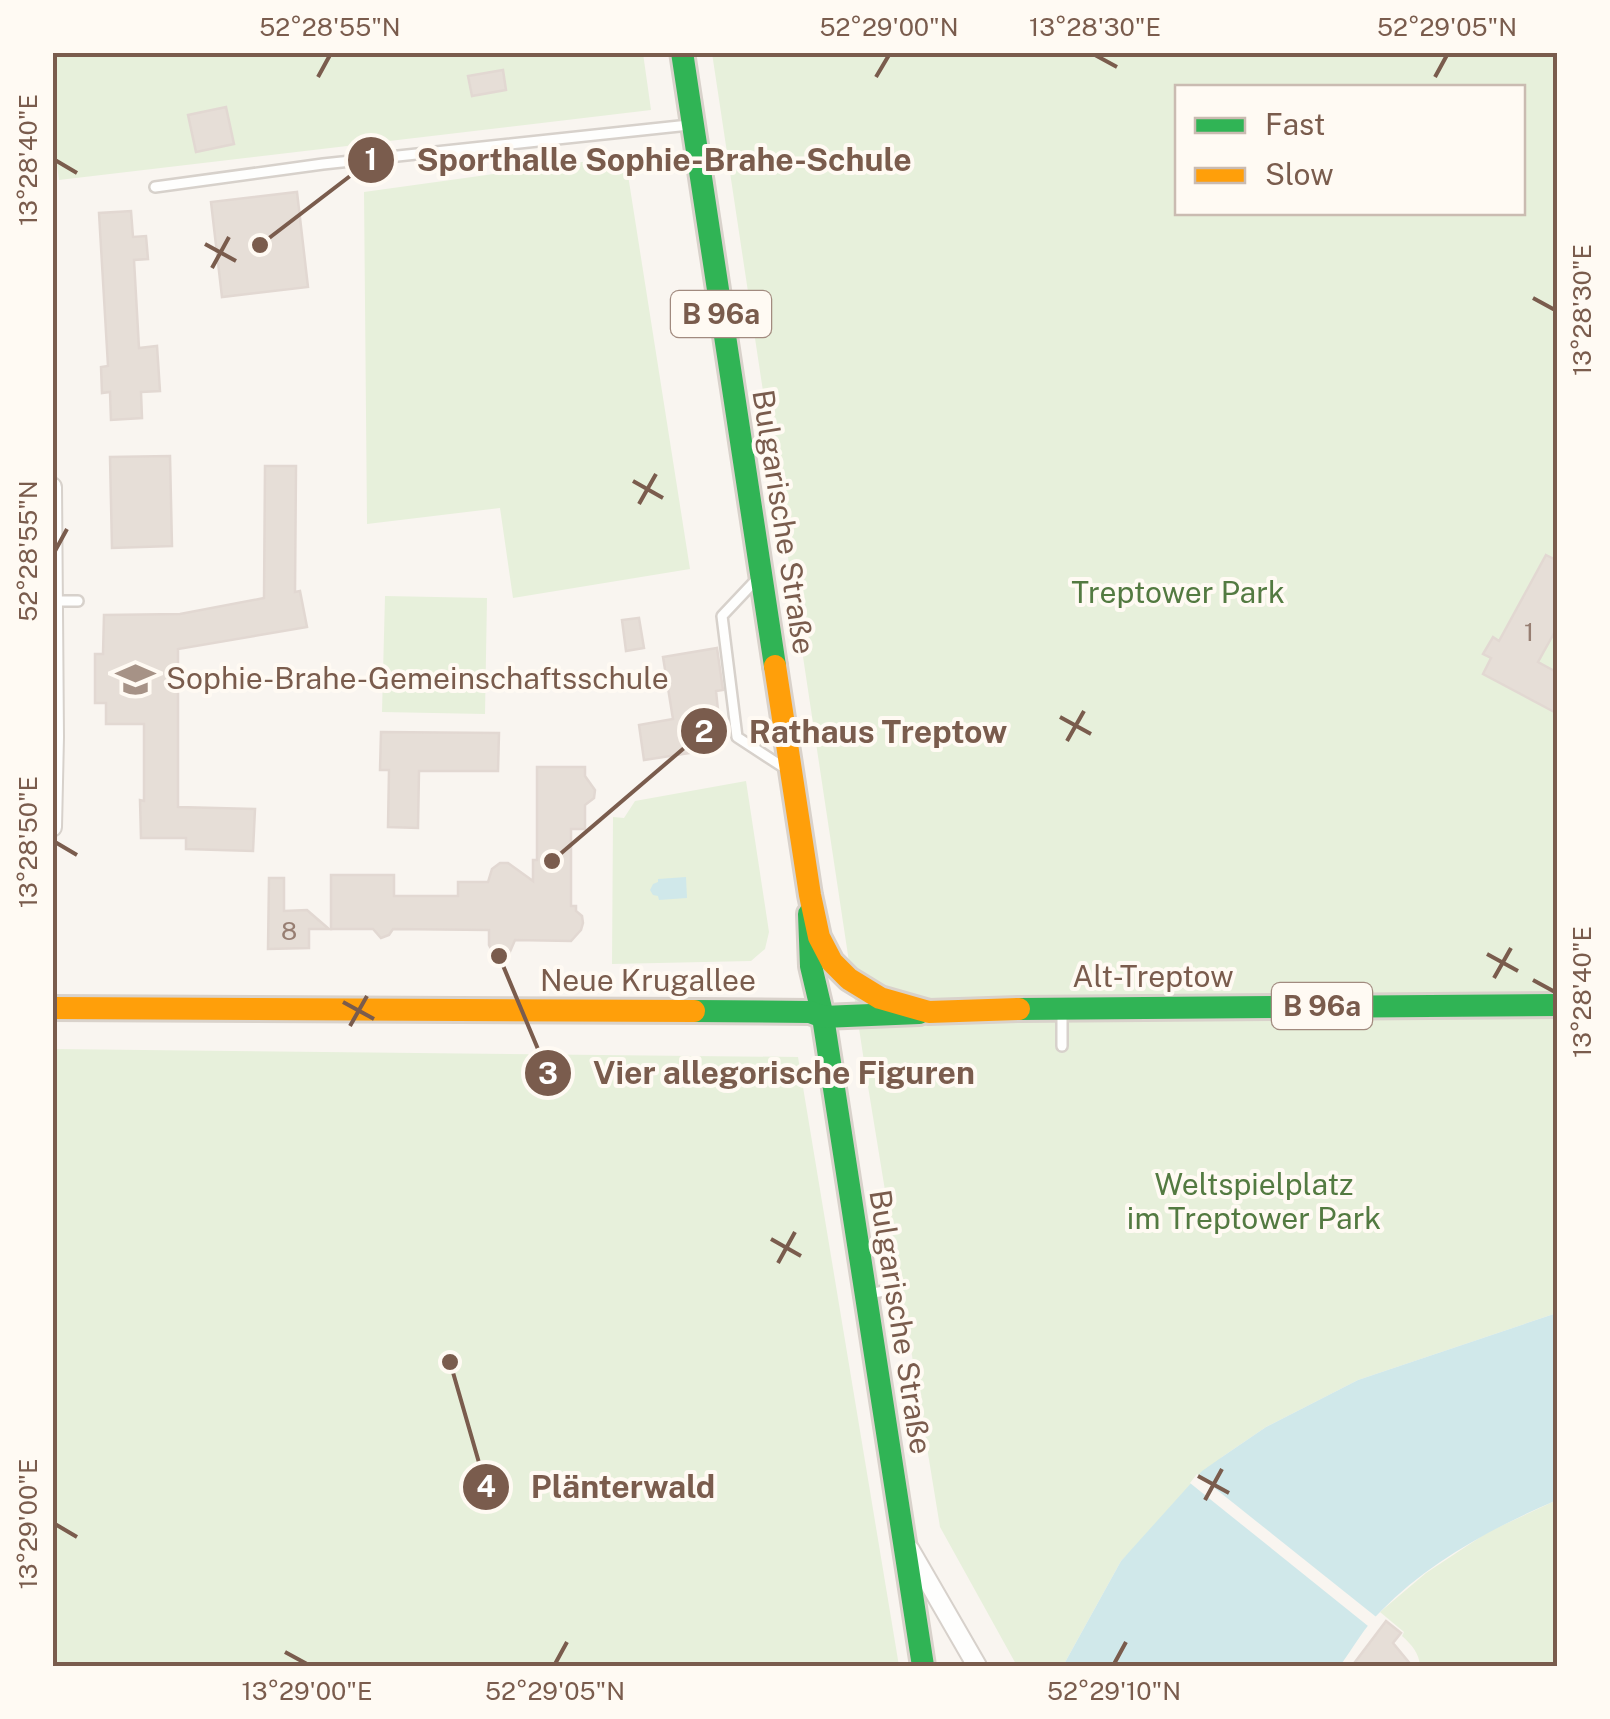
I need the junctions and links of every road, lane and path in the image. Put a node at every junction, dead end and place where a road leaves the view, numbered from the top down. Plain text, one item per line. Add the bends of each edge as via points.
1 (682, 52) edge
2 (693, 124) junction
3 (155, 186) dead end
4 (52, 487) edge
5 (760, 576) junction
6 (54, 601) edge
7 (78, 601) dead end
8 (53, 737) edge
9 (792, 772) junction
10 (52, 826) edge
11 (810, 894) junction
12 (1558, 1005) edge
13 (52, 1008) edge
14 (1062, 1008) junction
15 (929, 1012) junction
16 (823, 1017) junction
17 (1062, 1046) dead end
18 (895, 1289) dead end
19 (866, 1294) junction
20 (901, 1534) junction
21 (924, 1666) edge
22 (977, 1666) edge

1 - 2 main road, Bulgarische Straße / B 96a
2 - 3 lane
2 - 5 main road, Bulgarische Straße / B 96a
4 - 6 street
5 - 9 main road, Bulgarische Straße / B 96a
5 - 9 lane via 722,616 738,737
6 - 7 lane
6 - 8 street
8 - 10 street
9 - 11 main road, Bulgarische Straße / B 96a
11 - 15 main road, Alt-Treptow / B 96a via 818,937 849,979 880,998
11 - 16 main road, Bulgarische Straße via 810,972
12 - 14 main road, Alt-Treptow / B 96a
13 - 16 main road, Neue Krugallee
14 - 15 main road, Alt-Treptow / B 96a
14 - 17 lane
15 - 16 main road, Alt-Treptow
16 - 19 main road, Bulgarische Straße
18 - 19 lane
19 - 20 main road, Bulgarische Straße
20 - 21 main road, Bulgarische Straße
20 - 22 street, Bulgarische Straße

